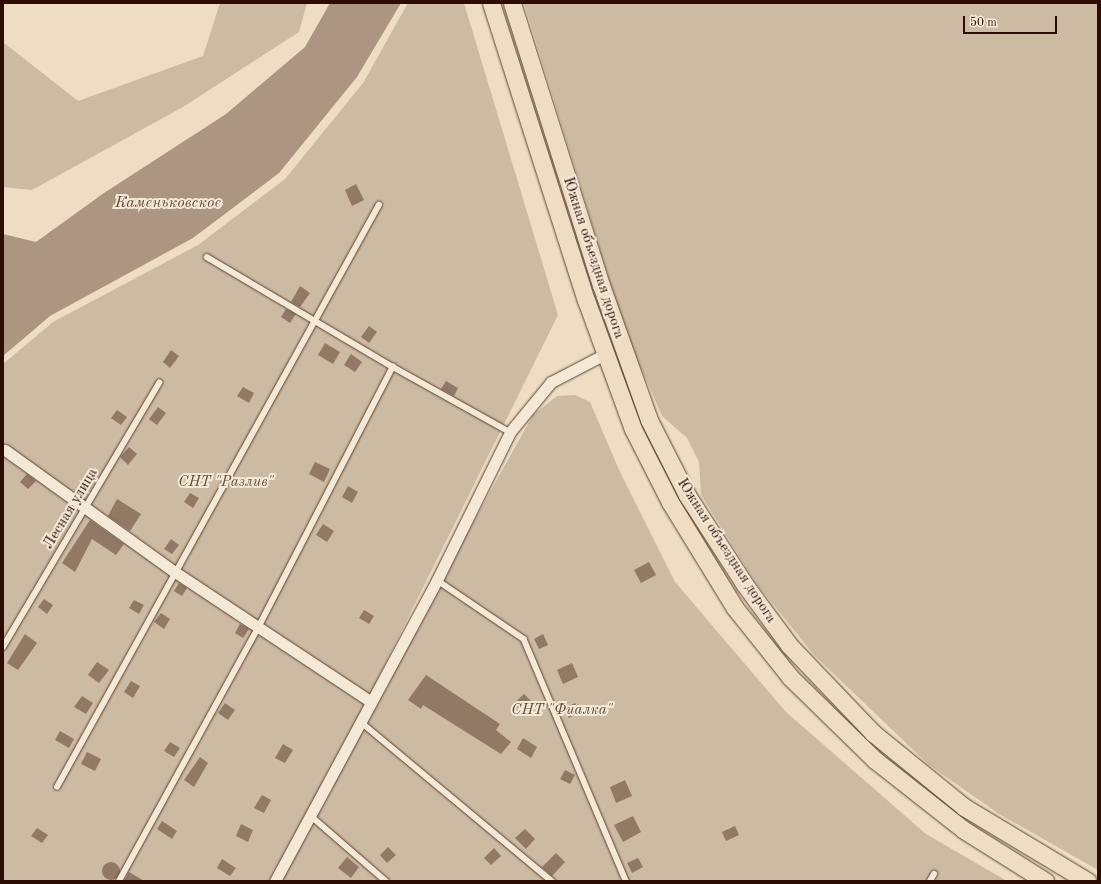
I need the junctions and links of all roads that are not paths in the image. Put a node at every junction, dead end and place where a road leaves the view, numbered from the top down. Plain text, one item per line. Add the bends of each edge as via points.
1 (491, 3) edge
2 (512, 3) edge
3 (379, 205) dead end
4 (207, 257) dead end
5 (316, 322) junction
6 (622, 348) junction
7 (605, 354) junction
8 (629, 366) junction
9 (393, 368) junction
10 (612, 372) junction
11 (160, 383) dead end
12 (510, 432) junction
13 (4, 451) edge
14 (85, 507) junction
15 (175, 572) junction
16 (437, 580) junction
17 (258, 628) junction
18 (3, 648) edge
19 (370, 701) junction
20 (361, 722) junction
21 (57, 787) dead end
22 (310, 815) junction
23 (934, 874) dead end
24 (120, 881) edge
25 (275, 881) edge
26 (386, 881) edge
27 (552, 881) edge
28 (626, 881) edge
29 (930, 881) edge
30 (1045, 881) edge
31 (1087, 881) edge

1 - 7 main road, Южная объездная дорога
2 - 6 main road, Южная объездная дорога
3 - 5 lane
4 - 5 lane
5 - 9 lane
5 - 15 lane
6 - 7 main road
6 - 8 main road, Южная объездная дорога
7 - 10 main road, Южная объездная дорога
7 - 12 street via 551,382
8 - 10 main road
8 - 31 main road, Южная объездная дорога via 649,420 687,495 790,646 873,733 964,807
9 - 12 lane
9 - 17 lane
10 - 30 main road, Южная объездная дорога via 633,429 670,502 735,608 790,678 875,760 914,792 964,830
11 - 14 lane, Лесная улица
12 - 16 street
13 - 14 street
14 - 15 street
14 - 18 lane, Лесная улица
15 - 17 street
15 - 21 lane
16 - 19 street
16 - 28 lane via 524,639
17 - 19 street
17 - 24 lane
19 - 20 street
20 - 22 street
20 - 27 lane
22 - 25 street
22 - 26 lane
23 - 29 lane

